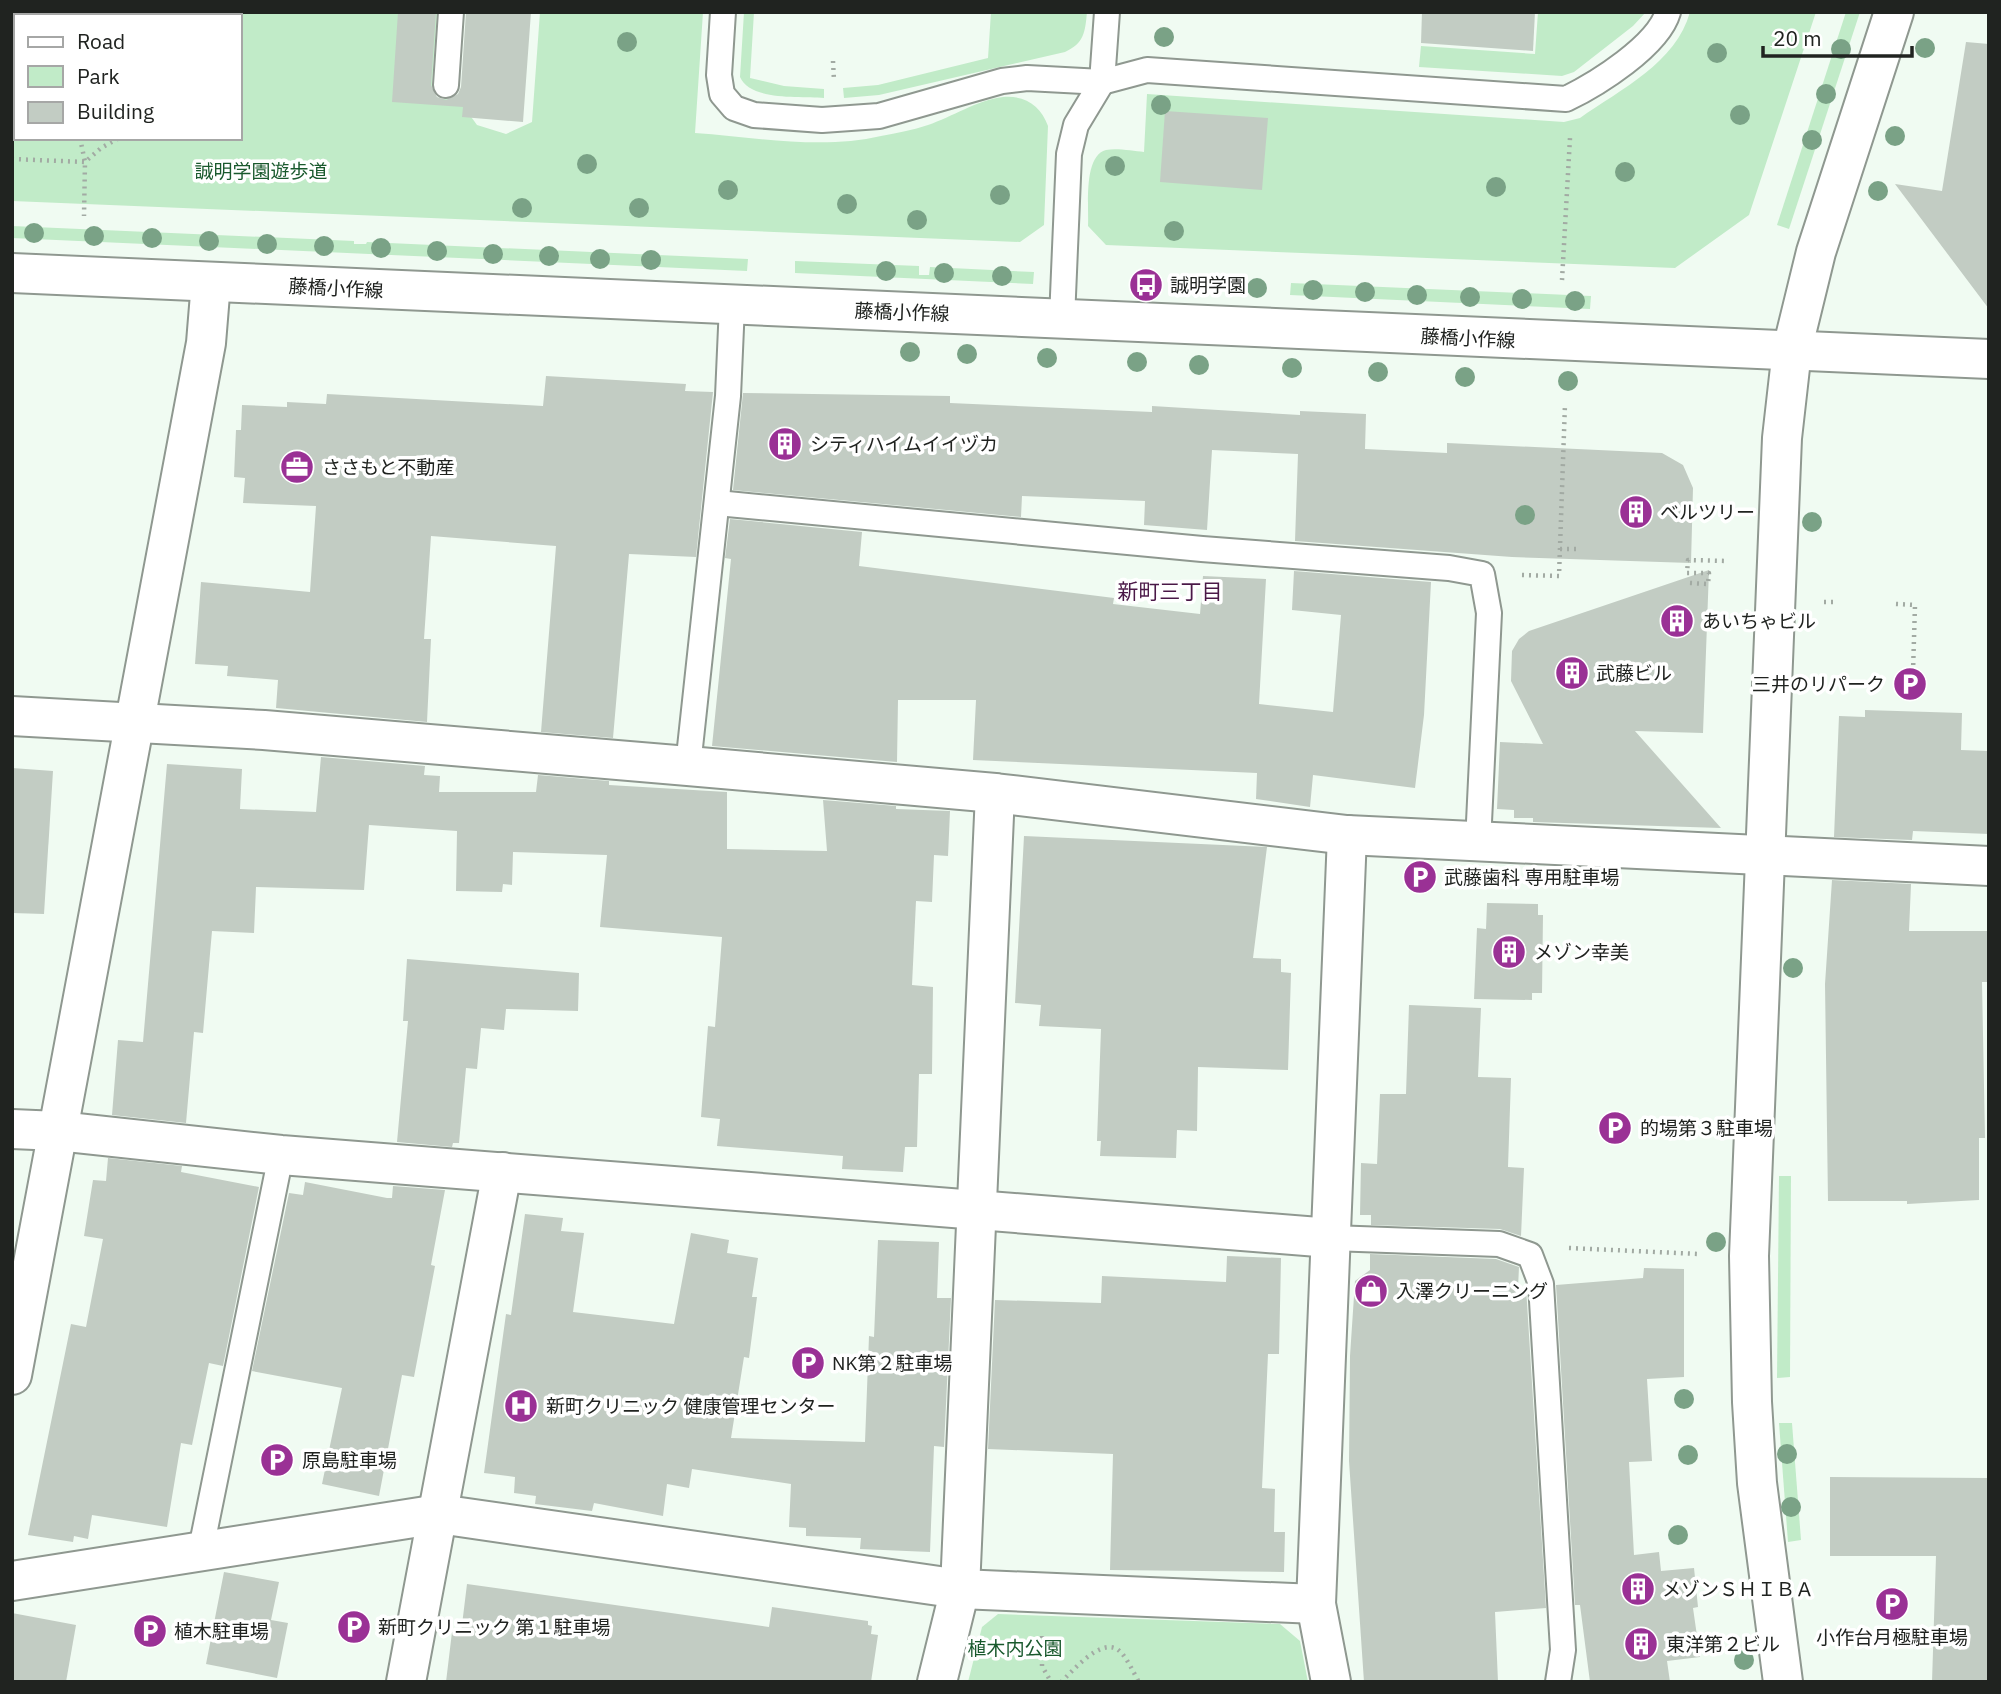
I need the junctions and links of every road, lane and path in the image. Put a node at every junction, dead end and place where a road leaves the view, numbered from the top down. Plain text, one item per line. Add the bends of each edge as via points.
1 (451, 12) edge
2 (723, 12) edge
3 (1107, 12) edge
4 (1668, 12) edge
5 (1894, 12) edge
6 (1102, 82) junction
7 (446, 85) dead end
8 (1570, 135) dead end
9 (80, 140) edge
10 (115, 140) edge
11 (12, 159) edge
12 (85, 162) junction
13 (83, 216) dead end
14 (12, 273) edge
15 (1562, 280) dead end
16 (211, 282) junction
17 (732, 305) junction
18 (1062, 319) junction
19 (1792, 350) junction
20 (1989, 359) edge
21 (1565, 404) dead end
22 (717, 503) junction
23 (1560, 549) junction
24 (1579, 549) dead end
25 (1728, 561) dead end
26 (1513, 575) dead end
27 (1690, 583) dead end
28 (1824, 602) dead end
29 (1834, 602) dead end
30 (1896, 604) dead end
31 (1913, 672) dead end
32 (12, 716) edge
33 (135, 724) junction
34 (688, 766) junction
35 (995, 793) junction
36 (1348, 835) junction
37 (1478, 843) junction
38 (1764, 857) junction
39 (1989, 866) edge
40 (12, 1129) edge
41 (58, 1131) junction
42 (281, 1155) junction
43 (502, 1172) junction
44 (975, 1210) junction
45 (1331, 1238) junction
46 (1699, 1254) dead end
47 (1530, 1255) junction
48 (12, 1375) edge
49 (439, 1514) junction
50 (201, 1549) junction
51 (12, 1581) edge
52 (960, 1589) junction
53 (1316, 1604) junction
54 (406, 1682) edge
55 (937, 1682) edge
56 (1061, 1682) edge
57 (1139, 1682) edge
58 (1331, 1682) edge
59 (1558, 1682) edge
60 (1783, 1682) edge

1 - 7 lane
2 - 6 lane via 722,94 734,108 754,115 849,119 921,106 1002,81
3 - 6 lane
4 - 6 lane via 1652,40 1566,99 1147,70
5 - 19 street via 1819,242
6 - 18 lane via 1076,125 1069,154
8 - 15 path
9 - 12 path
10 - 12 path
11 - 12 path
12 - 13 path
14 - 16 street, 藤橋小作線
16 - 17 street, 藤橋小作線
16 - 33 street via 206,343
17 - 18 street, 藤橋小作線
17 - 22 lane
18 - 19 street, 藤橋小作線
19 - 20 street, 藤橋小作線
19 - 38 street via 1782,438
21 - 23 path
22 - 34 lane
22 - 37 lane via 1482,574 1489,613
23 - 24 path
23 - 26 path via 1559,576
25 - 27 path via 1688,560 1687,573 1709,573 1708,584
28 - 29 path
30 - 31 path via 1915,605
32 - 33 street
33 - 34 street via 264,730
33 - 41 street
34 - 35 street
35 - 36 street
35 - 44 street
36 - 37 street
36 - 45 street
37 - 38 street
38 - 39 street
38 - 60 street via 1749,1325 1757,1483
40 - 41 street
41 - 42 street
41 - 48 street
42 - 43 street
42 - 50 lane
43 - 44 street
43 - 49 street
44 - 45 street
44 - 52 street
45 - 47 lane via 1499,1244
45 - 53 street
46 - 47 path via 1561,1248
47 - 59 lane via 1541,1284 1563,1650
49 - 50 street
49 - 52 street
49 - 54 street
50 - 51 street
52 - 53 street
52 - 55 street
53 - 58 street
56 - 57 path via 1102,1648 1113,1647

